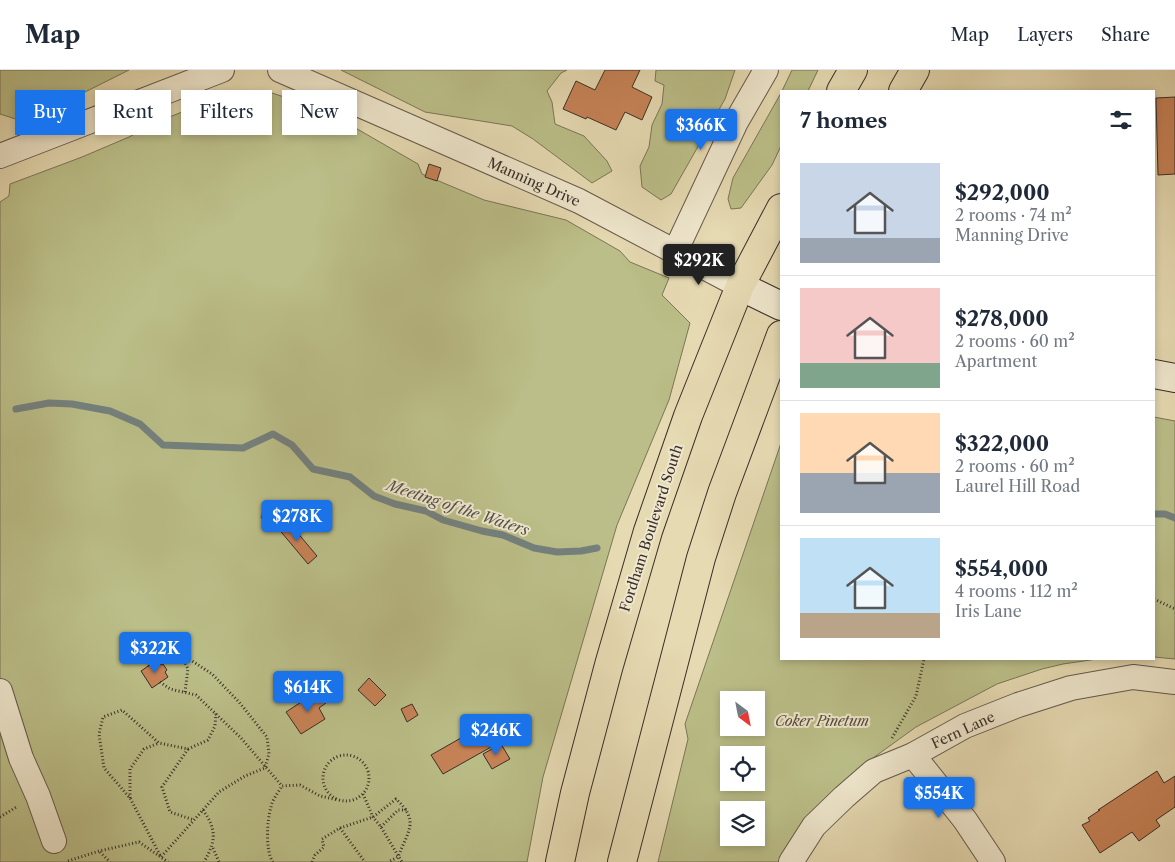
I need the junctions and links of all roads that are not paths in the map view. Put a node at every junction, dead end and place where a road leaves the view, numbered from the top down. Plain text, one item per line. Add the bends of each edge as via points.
1 (222, 70) edge
2 (280, 70) edge
3 (766, 70) edge
4 (853, 70) edge
5 (914, 70) edge
6 (843, 90) edge
7 (904, 90) edge
8 (0, 156) edge
9 (780, 210) edge
10 (675, 252) junction
11 (740, 286) junction
12 (780, 306) edge
13 (780, 338) edge
14 (1155, 374) edge
15 (1175, 378) edge
16 (1175, 682) edge
17 (0, 691) edge
18 (913, 755) junction
19 (54, 841) dead end
20 (560, 862) edge
21 (622, 862) edge
22 (791, 862) edge
23 (994, 862) edge

1 - 8 street
2 - 10 street, Manning Drive via 579,201
3 - 10 street via 736,122
4 - 6 highway
5 - 7 highway
9 - 11 highway, Fordham Boulevard South
10 - 11 street, Manning Drive
11 - 12 street, Manning Drive
11 - 20 highway, Fordham Boulevard South via 688,416 648,531 606,674
13 - 21 highway via 701,558
14 - 15 street
16 - 18 street, Fern Lane via 1133,677 1071,688 965,726
17 - 19 street via 21,758
18 - 22 street, Fern Lane via 874,771 844,797 814,826
18 - 23 street

